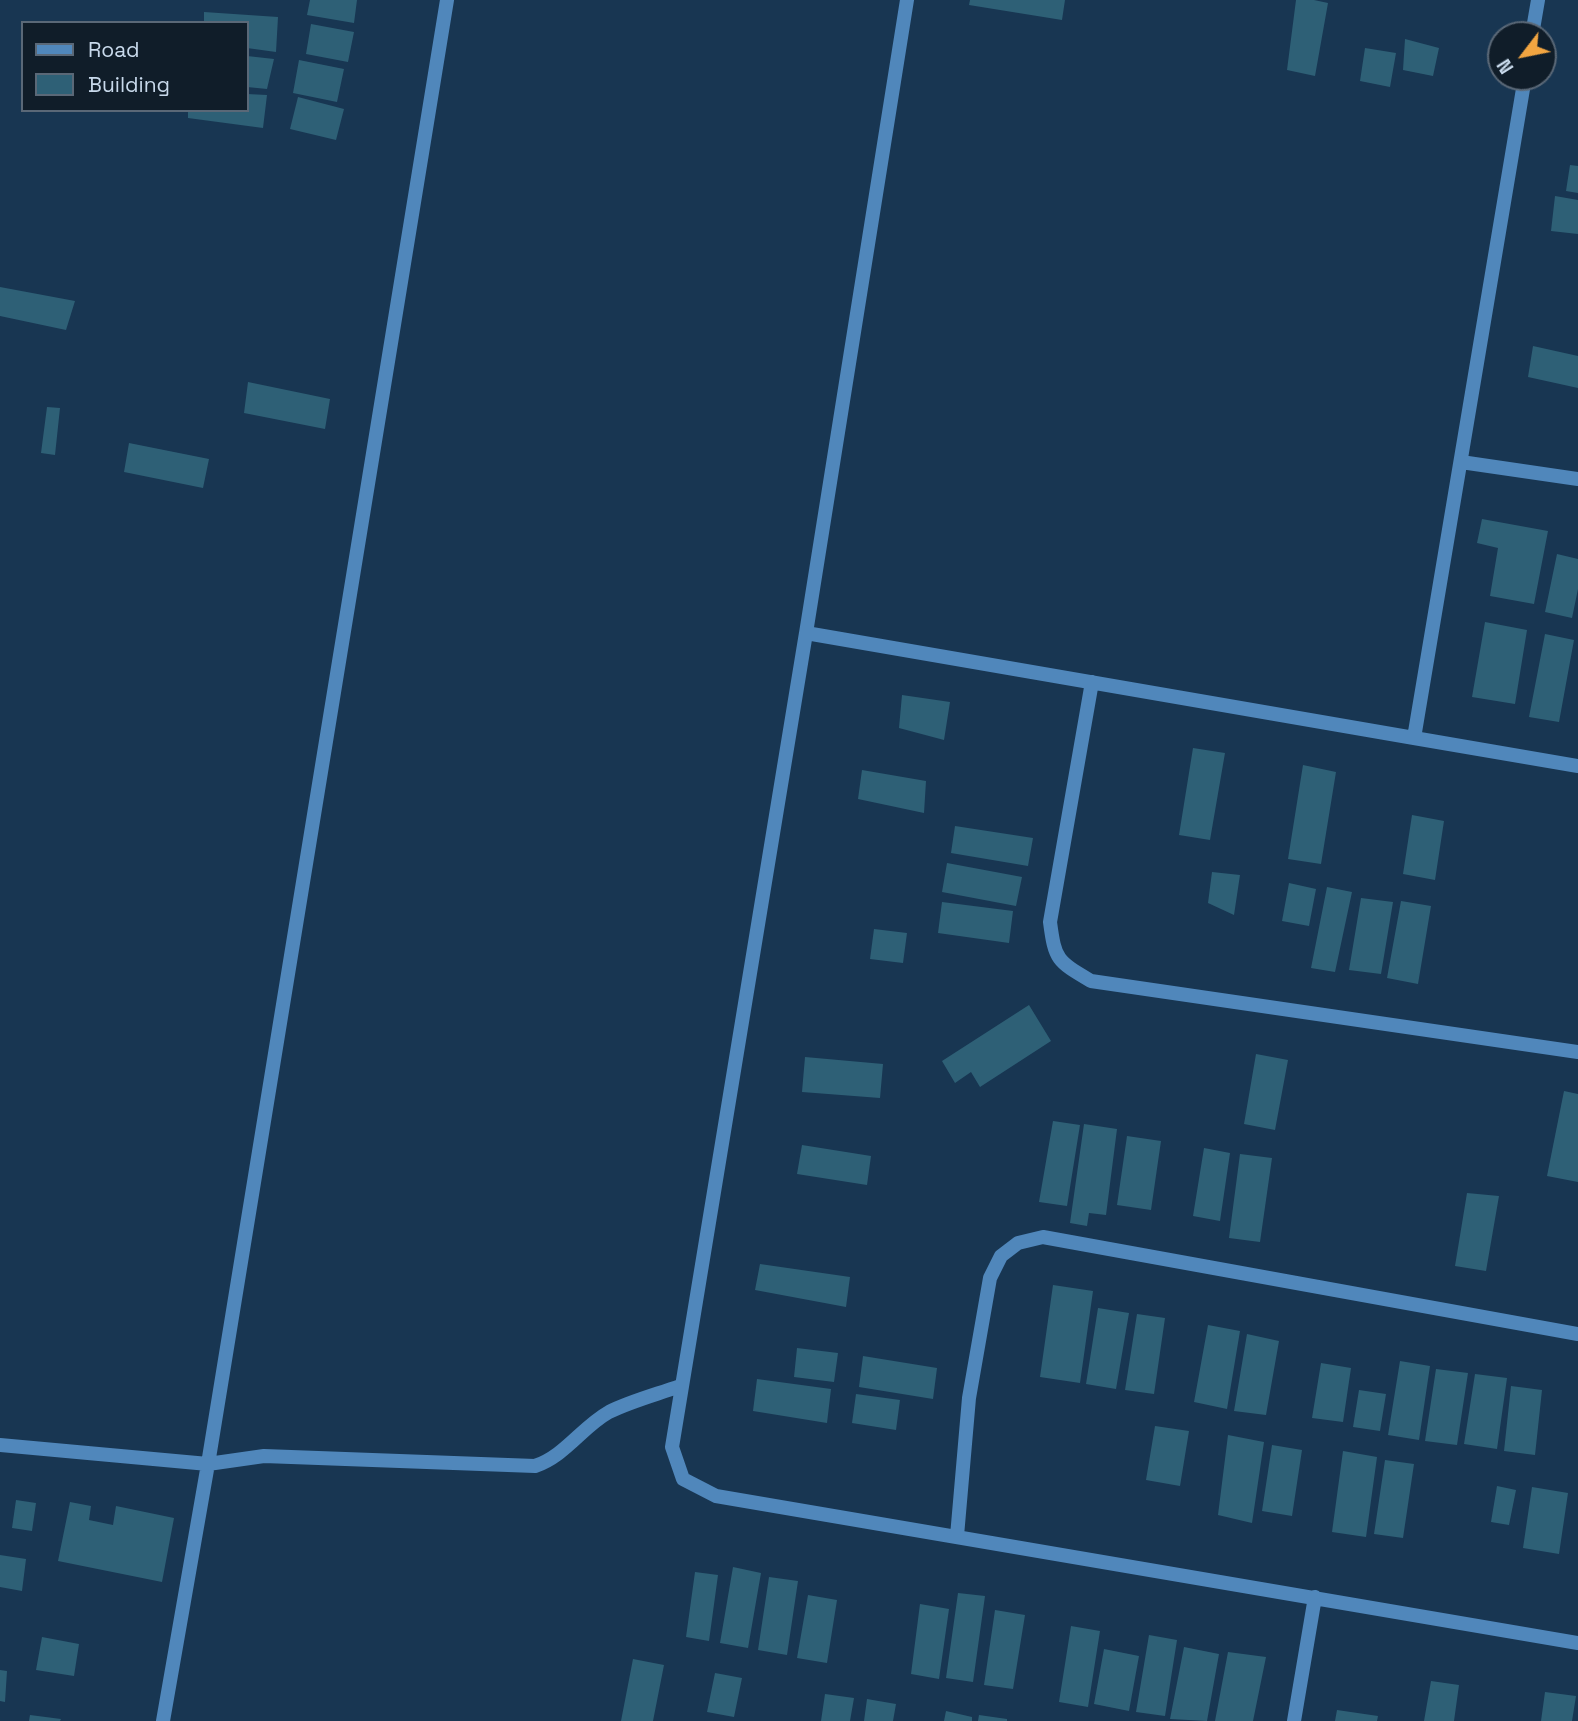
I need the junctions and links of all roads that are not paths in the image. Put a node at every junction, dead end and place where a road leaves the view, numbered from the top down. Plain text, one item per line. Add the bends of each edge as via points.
1 (447, 0) edge
2 (907, 0) edge
3 (1538, 0) edge
4 (1534, 21) edge
5 (1523, 91) edge
6 (1461, 462) junction
7 (1578, 479) edge
8 (806, 633) junction
9 (1091, 682) junction
10 (1414, 738) junction
11 (1578, 766) edge
12 (1578, 1052) edge
13 (1578, 1334) edge
14 (680, 1386) junction
15 (0, 1445) edge
16 (208, 1464) junction
17 (957, 1536) junction
18 (1315, 1597) junction
19 (1578, 1643) edge
20 (163, 1721) edge
21 (1294, 1721) edge

1 - 16 street
2 - 8 street
3 - 4 street
5 - 6 street
6 - 7 street
6 - 10 street
8 - 9 street
8 - 14 street
9 - 10 street
9 - 12 street via 1050,922 1054,951 1067,967 1091,981
10 - 11 street
13 - 17 street via 1043,1237 1018,1243 1001,1256 990,1278 969,1398
14 - 16 street via 609,1413 554,1457 535,1466 264,1455
14 - 17 street via 672,1447 683,1479 716,1496
15 - 16 street
16 - 20 street
17 - 18 street
18 - 19 street
18 - 21 street

